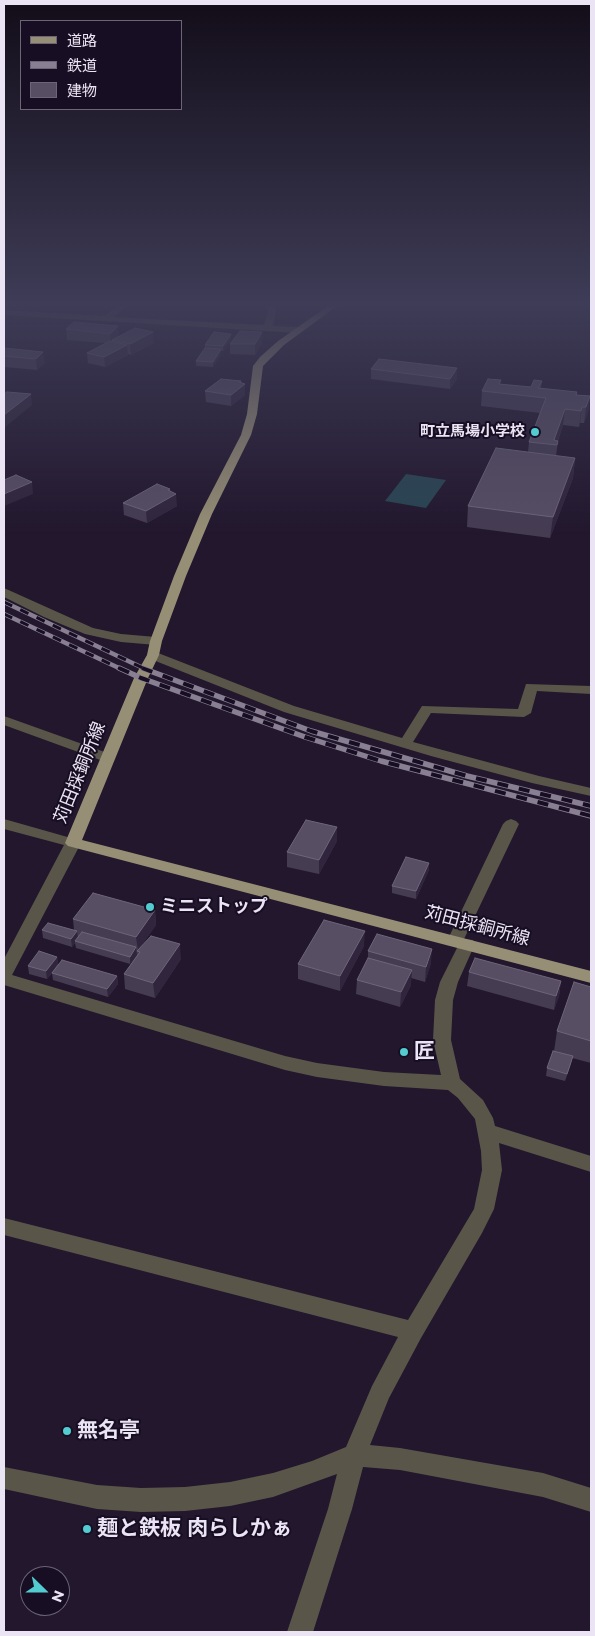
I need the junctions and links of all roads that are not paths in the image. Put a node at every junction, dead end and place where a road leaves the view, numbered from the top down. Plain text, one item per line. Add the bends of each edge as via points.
1 (256, 382) edge
2 (4, 592) edge
3 (155, 648) junction
4 (591, 690) edge
5 (4, 720) edge
6 (406, 744) junction
7 (108, 758) junction
8 (591, 792) edge
9 (4, 824) edge
10 (511, 824) dead end
11 (73, 843) junction
12 (461, 942) junction
13 (4, 975) edge
14 (591, 977) edge
15 (4, 979) edge
16 (452, 1084) junction
17 (489, 1132) junction
18 (591, 1164) edge
19 (4, 1226) edge
20 (413, 1331) junction
21 (354, 1455) junction
22 (4, 1478) edge
23 (591, 1500) edge
24 (300, 1632) edge

1 - 3 main road, 苅田採銅所線 via 246,435 206,514
2 - 3 street via 89,631
3 - 6 street via 289,709
3 - 7 main road, 苅田採銅所線
4 - 6 street via 531,688 524,713 427,708
5 - 7 street
6 - 8 street
7 - 11 main road, 苅田採銅所線
9 - 11 street
10 - 12 street
11 - 12 main road, 苅田採銅所線
11 - 13 street
12 - 14 main road, 苅田採銅所線
12 - 16 street via 442,1020 442,1040
15 - 16 street via 286,1063 359,1076
16 - 17 street via 476,1105
17 - 18 street
17 - 20 street via 492,1170 484,1209
19 - 20 street
20 - 21 street via 380,1393
21 - 22 street via 273,1485 185,1499 97,1497
21 - 23 street via 400,1459 543,1485
21 - 24 street

